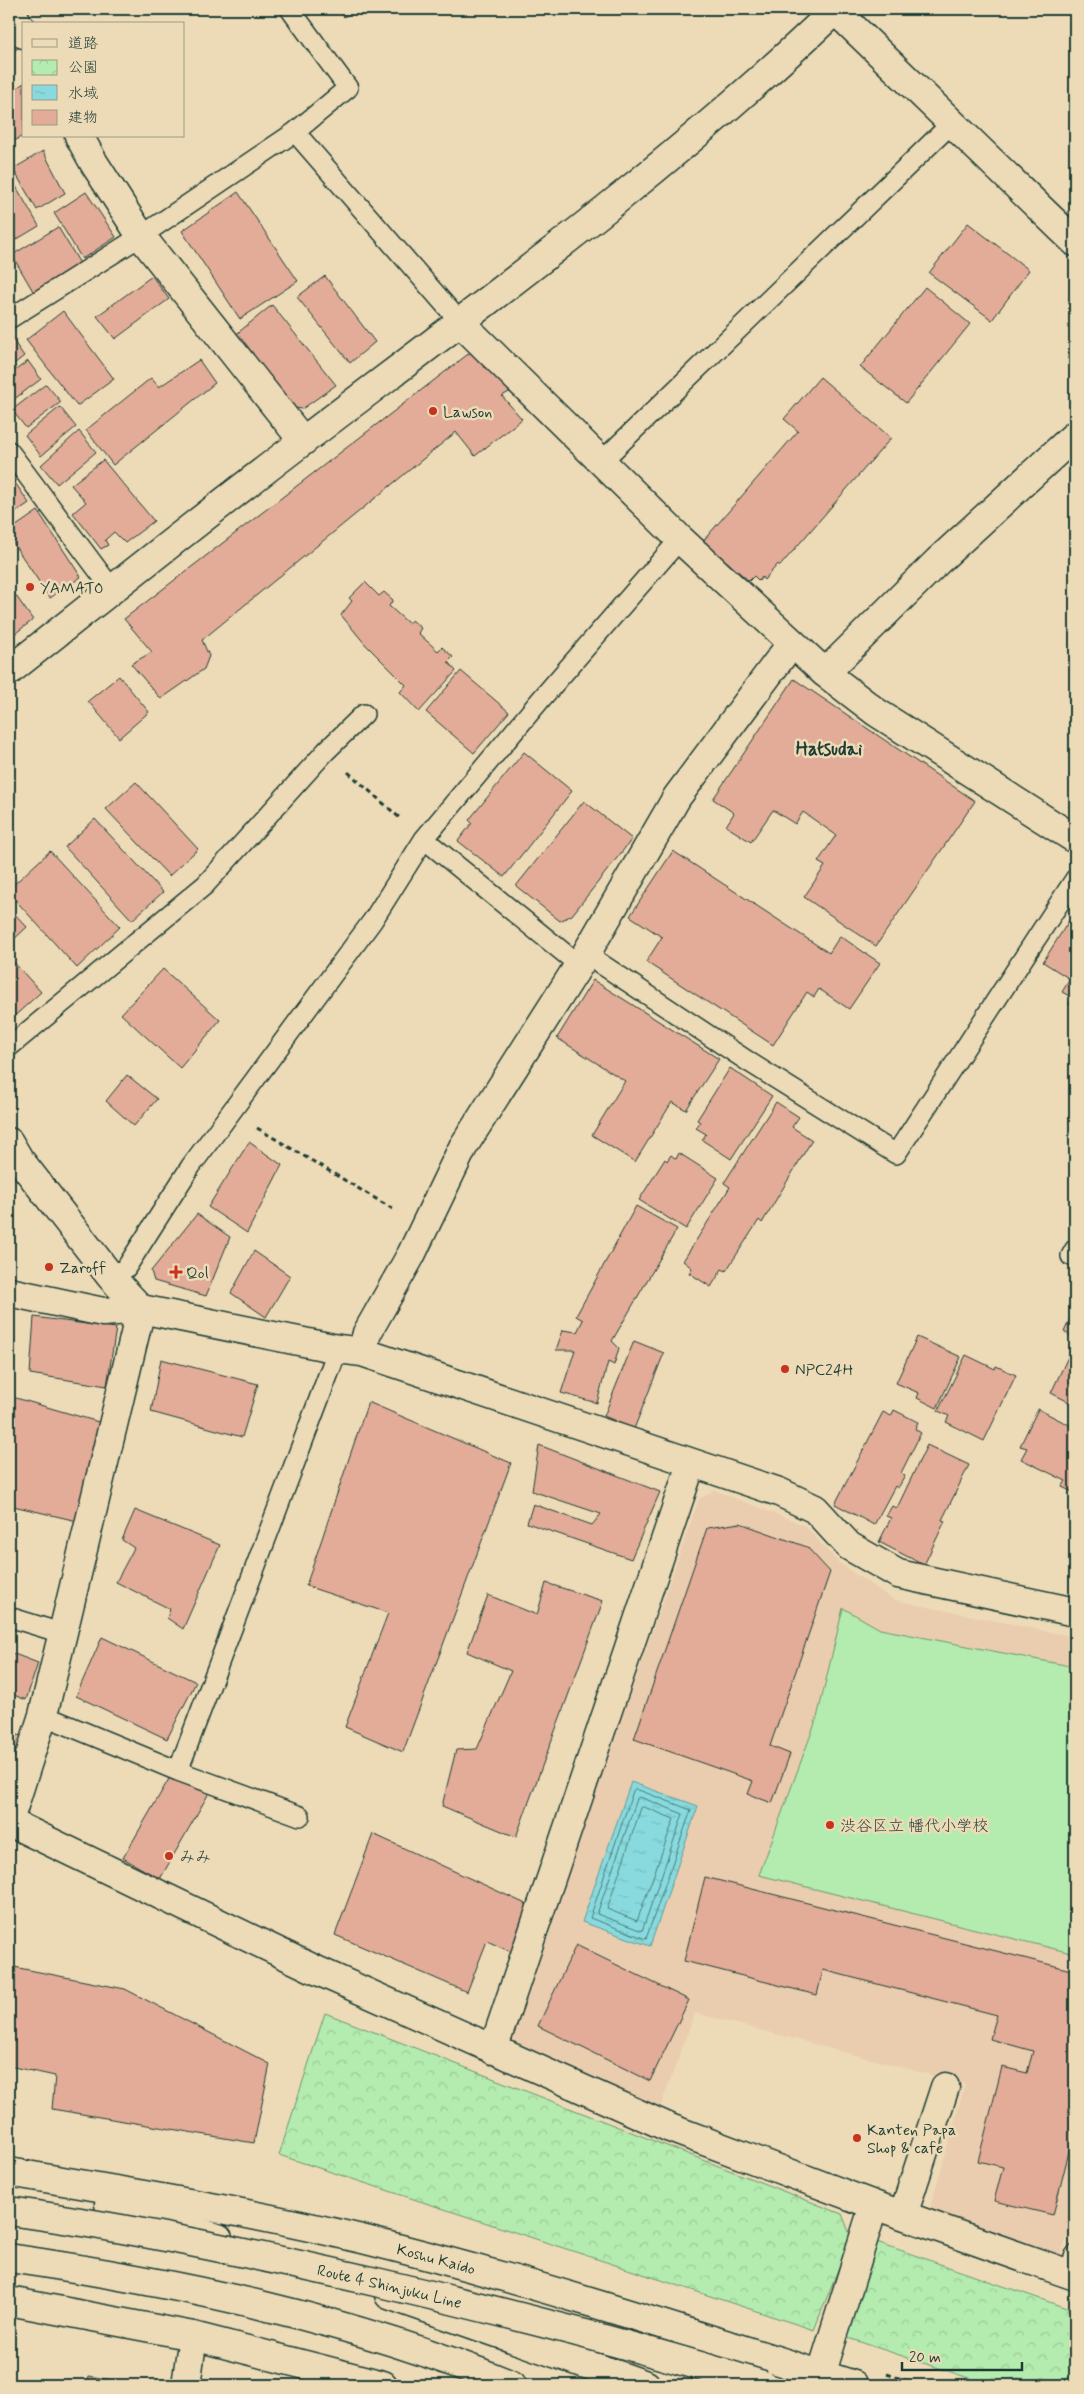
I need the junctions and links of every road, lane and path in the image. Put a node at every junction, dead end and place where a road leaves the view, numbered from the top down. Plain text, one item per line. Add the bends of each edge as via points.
1 (10, 9) edge
2 (290, 9) edge
3 (835, 9) edge
4 (22, 30) edge
5 (952, 123) junction
6 (295, 132) junction
7 (80, 138) edge
8 (141, 236) junction
9 (1075, 242) edge
10 (9, 319) edge
11 (460, 322) junction
12 (1075, 434) edge
13 (303, 440) junction
14 (9, 451) edge
15 (601, 462) junction
16 (680, 539) junction
17 (112, 589) junction
18 (791, 644) junction
19 (9, 671) edge
20 (825, 673) junction
21 (364, 714) dead end
22 (326, 751) junction
23 (424, 839) junction
24 (1075, 839) edge
25 (1075, 879) edge
26 (583, 959) junction
27 (9, 1047) edge
28 (231, 1112) junction
29 (9, 1142) edge
30 (424, 1227) junction
31 (111, 1277) junction
32 (9, 1292) edge
33 (141, 1308) junction
34 (350, 1351) junction
35 (691, 1464) junction
36 (1075, 1612) edge
37 (9, 1617) edge
38 (62, 1633) junction
39 (43, 1715) junction
40 (178, 1771) junction
41 (300, 1816) dead end
42 (9, 1822) edge
43 (493, 2050) junction
44 (945, 2087) dead end
45 (9, 2172) edge
46 (9, 2176) edge
47 (874, 2205) junction
48 (9, 2211) edge
49 (903, 2215) junction
50 (9, 2258) edge
51 (1073, 2268) edge
52 (9, 2301) edge
53 (193, 2336) junction
54 (821, 2375) junction
55 (186, 2385) edge
56 (383, 2385) edge
57 (512, 2385) edge
58 (646, 2385) edge
59 (764, 2385) edge
60 (854, 2385) edge

1 - 4 main road
2 - 6 lane via 348,88
3 - 5 main road
3 - 11 main road via 682,147
5 - 9 main road
5 - 15 lane
6 - 8 lane
6 - 11 lane
7 - 8 main road
8 - 10 lane
8 - 13 main road
11 - 13 main road
11 - 15 main road
12 - 20 main road
13 - 17 main road
14 - 17 lane
15 - 16 main road
16 - 18 main road
16 - 23 lane
17 - 19 main road
18 - 20 main road
18 - 26 main road via 677,797
20 - 24 main road via 876,712
21 - 22 lane
22 - 23 path
22 - 27 lane via 205,885
23 - 26 lane
23 - 28 lane via 373,920
25 - 26 lane via 896,1154
26 - 30 main road via 463,1147
28 - 30 path
28 - 31 lane via 191,1166 126,1268
29 - 31 main road
30 - 34 main road via 367,1333
31 - 33 main road
32 - 33 main road via 103,1312
33 - 34 main road
33 - 38 main road
34 - 35 main road
34 - 40 lane
35 - 36 main road via 800,1501 815,1509 850,1546 898,1574
35 - 43 main road
37 - 38 lane
38 - 39 main road
39 - 40 lane
39 - 42 main road
40 - 41 lane
42 - 43 main road via 316,1970
43 - 47 main road via 670,2128
44 - 49 main road
45 - 54 main road, Koshu Kaido via 183,2202 361,2239 546,2288
46 - 58 main road via 79,2194 211,2236
47 - 49 main road
47 - 54 main road
48 - 59 main road, Route 4 Shinjuku Line, bridge via 80,2221 302,2265 513,2314
49 - 51 main road
50 - 57 main road via 207,2293 338,2325
52 - 53 main road
53 - 55 main road
53 - 56 main road
54 - 60 main road, Koshu Kaido

